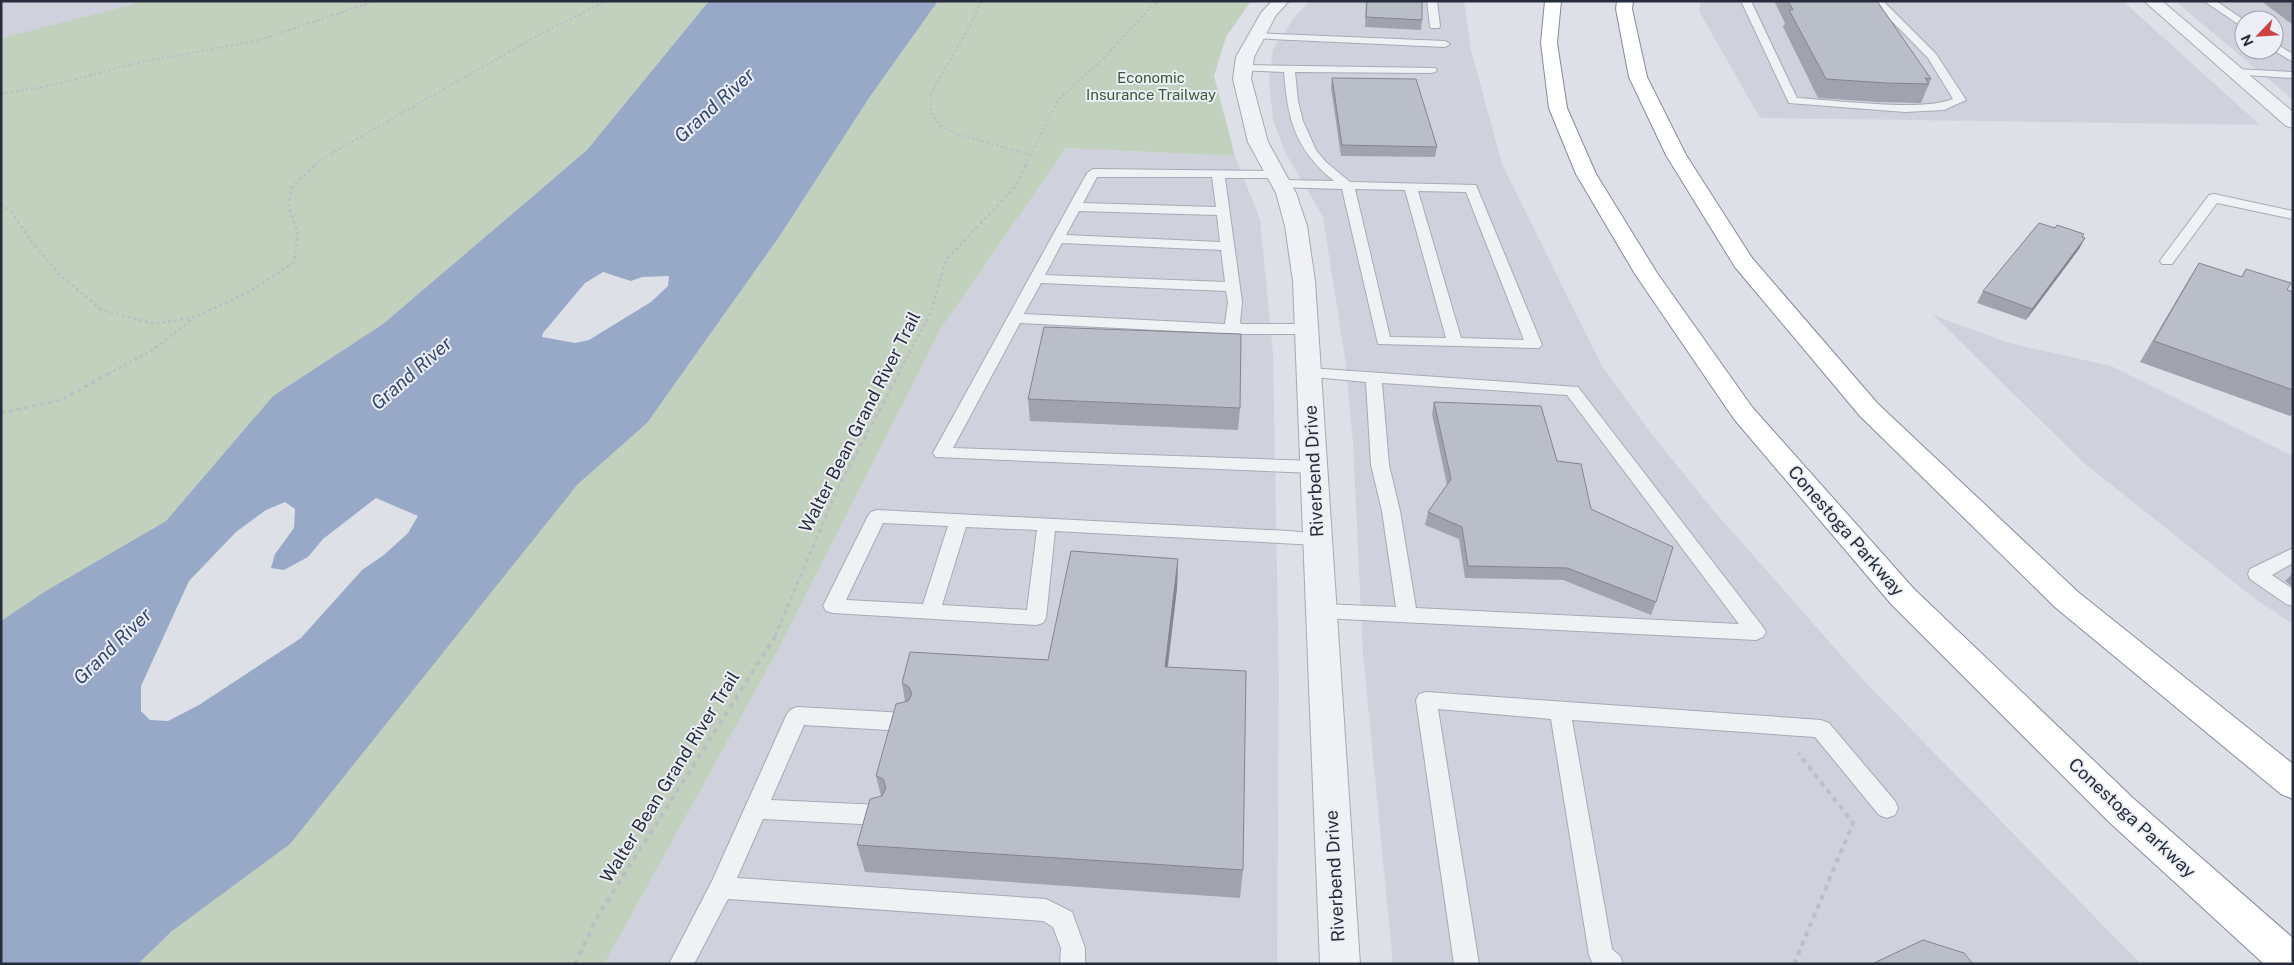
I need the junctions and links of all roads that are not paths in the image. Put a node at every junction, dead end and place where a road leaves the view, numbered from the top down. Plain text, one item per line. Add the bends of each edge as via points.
1 (1281, 1) edge
2 (1432, 1) edge
3 (1553, 1) edge
4 (1625, 1) edge
5 (1746, 1) edge
6 (1877, 1) edge
7 (2152, 1) edge
8 (2209, 1) edge
9 (2234, 18) edge
10 (1435, 26) dead end
11 (1255, 36) junction
12 (1445, 44) dead end
13 (1243, 68) junction
14 (1289, 68) junction
15 (1431, 70) dead end
16 (2235, 72) junction
17 (2293, 74) edge
18 (2293, 122) edge
19 (1218, 174) junction
20 (1278, 179) junction
21 (1348, 186) junction
22 (1410, 187) junction
23 (1075, 207) junction
24 (1223, 211) junction
25 (2293, 215) edge
26 (1058, 239) junction
27 (1228, 246) junction
28 (2167, 262) dead end
29 (1036, 279) junction
30 (1232, 287) junction
31 (1015, 318) junction
32 (1235, 329) junction
33 (1306, 329) junction
34 (1455, 343) junction
35 (1309, 373) junction
36 (1374, 377) junction
37 (1314, 467) junction
38 (959, 520) junction
39 (1047, 525) junction
40 (1317, 538) junction
41 (2293, 555) edge
42 (2293, 599) edge
43 (1321, 611) junction
44 (930, 612) junction
45 (1407, 615) junction
46 (1560, 712) junction
47 (905, 722) edge
48 (2293, 784) edge
49 (1887, 808) dead end
50 (756, 809) junction
51 (880, 815) edge
52 (721, 888) junction
53 (681, 964) edge
54 (1072, 964) edge
55 (1340, 964) edge
56 (1467, 964) edge
57 (1610, 964) edge
58 (2293, 964) edge

1 - 11 street, Riverbend Drive
2 - 10 lane
3 - 58 highway, Conestoga Parkway via 1549,43 1558,108 1586,174 1646,274 1743,413 1903,597 2121,810
4 - 48 highway via 1638,77 1676,155 1743,262 1869,410 2067,600
5 - 6 lane via 1793,100 1905,108 1944,107 1960,100 1932,56
7 - 16 street
8 - 9 lane
11 - 12 lane
11 - 13 street, Riverbend Drive
13 - 14 lane
13 - 20 street, Riverbend Drive via 1247,104 1258,142
14 - 15 lane
14 - 21 lane via 1297,121 1310,151
16 - 17 lane
16 - 18 street
19 - 20 lane
19 - 23 lane via 1093,173
19 - 24 lane
20 - 21 lane
20 - 33 street, Riverbend Drive via 1296,226 1304,281
21 - 22 lane
21 - 34 lane via 1382,341
22 - 34 lane
22 - 34 lane via 1471,188 1534,345
23 - 24 lane
23 - 26 lane
24 - 27 lane
25 - 28 lane via 2214,198
26 - 27 lane
26 - 29 lane
27 - 30 lane
29 - 30 lane
29 - 31 lane
30 - 32 lane
31 - 32 lane
31 - 37 lane via 942,453
32 - 33 lane
33 - 35 street, Riverbend Drive
35 - 36 lane
35 - 37 street, Riverbend Drive
36 - 45 lane via 1380,465 1391,511
36 - 45 lane via 1572,390 1756,632
37 - 40 street, Riverbend Drive
38 - 39 lane
38 - 44 lane
38 - 44 lane via 877,516 833,606
39 - 40 lane
39 - 44 lane via 1036,618
40 - 43 street, Riverbend Drive
41 - 42 lane via 2257,574
43 - 45 lane
43 - 55 street, Riverbend Drive
46 - 49 lane via 1821,729
46 - 56 lane via 1426,700
46 - 57 lane via 1601,956
47 - 50 lane via 797,716
50 - 51 lane
50 - 52 lane
52 - 53 lane
52 - 54 lane via 1046,910 1062,920 1073,948

